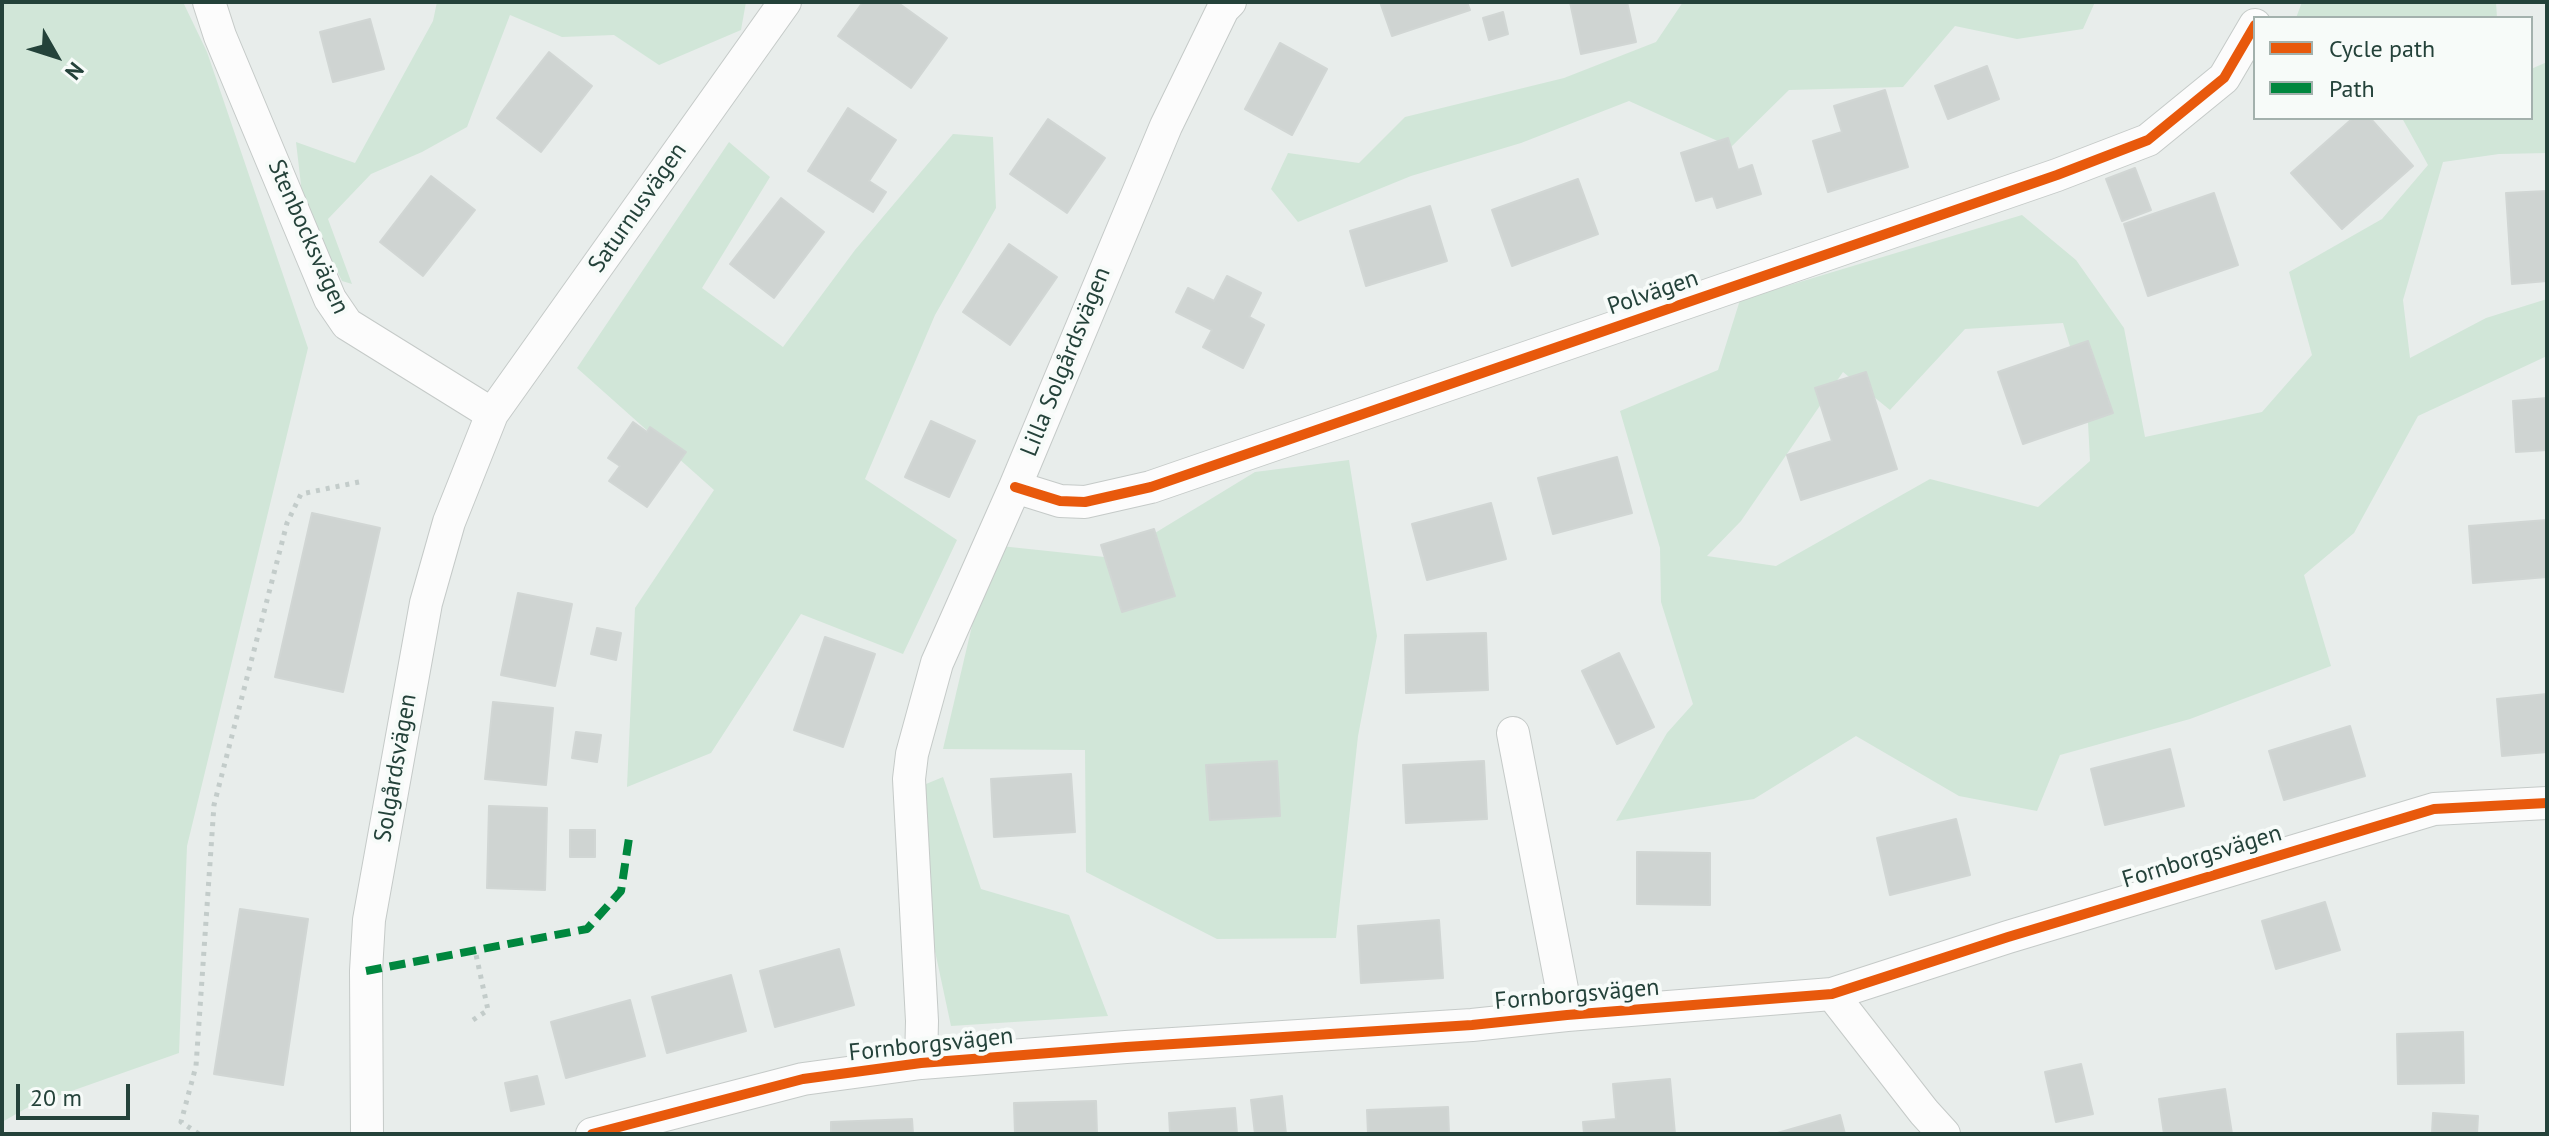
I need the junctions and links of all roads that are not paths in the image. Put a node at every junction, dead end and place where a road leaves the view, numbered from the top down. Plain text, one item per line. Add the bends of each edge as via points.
1 (187, 2) edge
2 (209, 2) edge
3 (785, 2) edge
4 (1230, 2) edge
5 (2253, 28) edge
6 (220, 36) junction
7 (492, 414) junction
8 (1015, 487) junction
9 (1513, 733) dead end
10 (2547, 803) edge
11 (1832, 994) junction
12 (1567, 1015) junction
13 (921, 1063) junction
14 (367, 1134) edge
15 (592, 1134) edge
16 (1944, 1134) edge

1 - 6 street, Stenbocksvägen
2 - 6 street, Stenbocksvägen
3 - 7 street, Saturnusvägen
4 - 8 street, Lilla Solgårdsvägen via 1166,126
5 - 8 street, Polvägen via 2224,78 2148,140 2057,175 1151,487 1085,502 1060,501
6 - 7 street, Stenbocksvägen via 330,299 347,324
7 - 14 street, Solgårdsvägen via 449,522 426,603 369,920
8 - 13 street, Lilla Solgårdsvägen via 937,663 912,754
9 - 12 street
10 - 11 street, Fornborgsvägen via 2434,809
11 - 12 street, Fornborgsvägen
11 - 16 street
12 - 13 street, Fornborgsvägen
13 - 15 street, Fornborgsvägen via 803,1079

